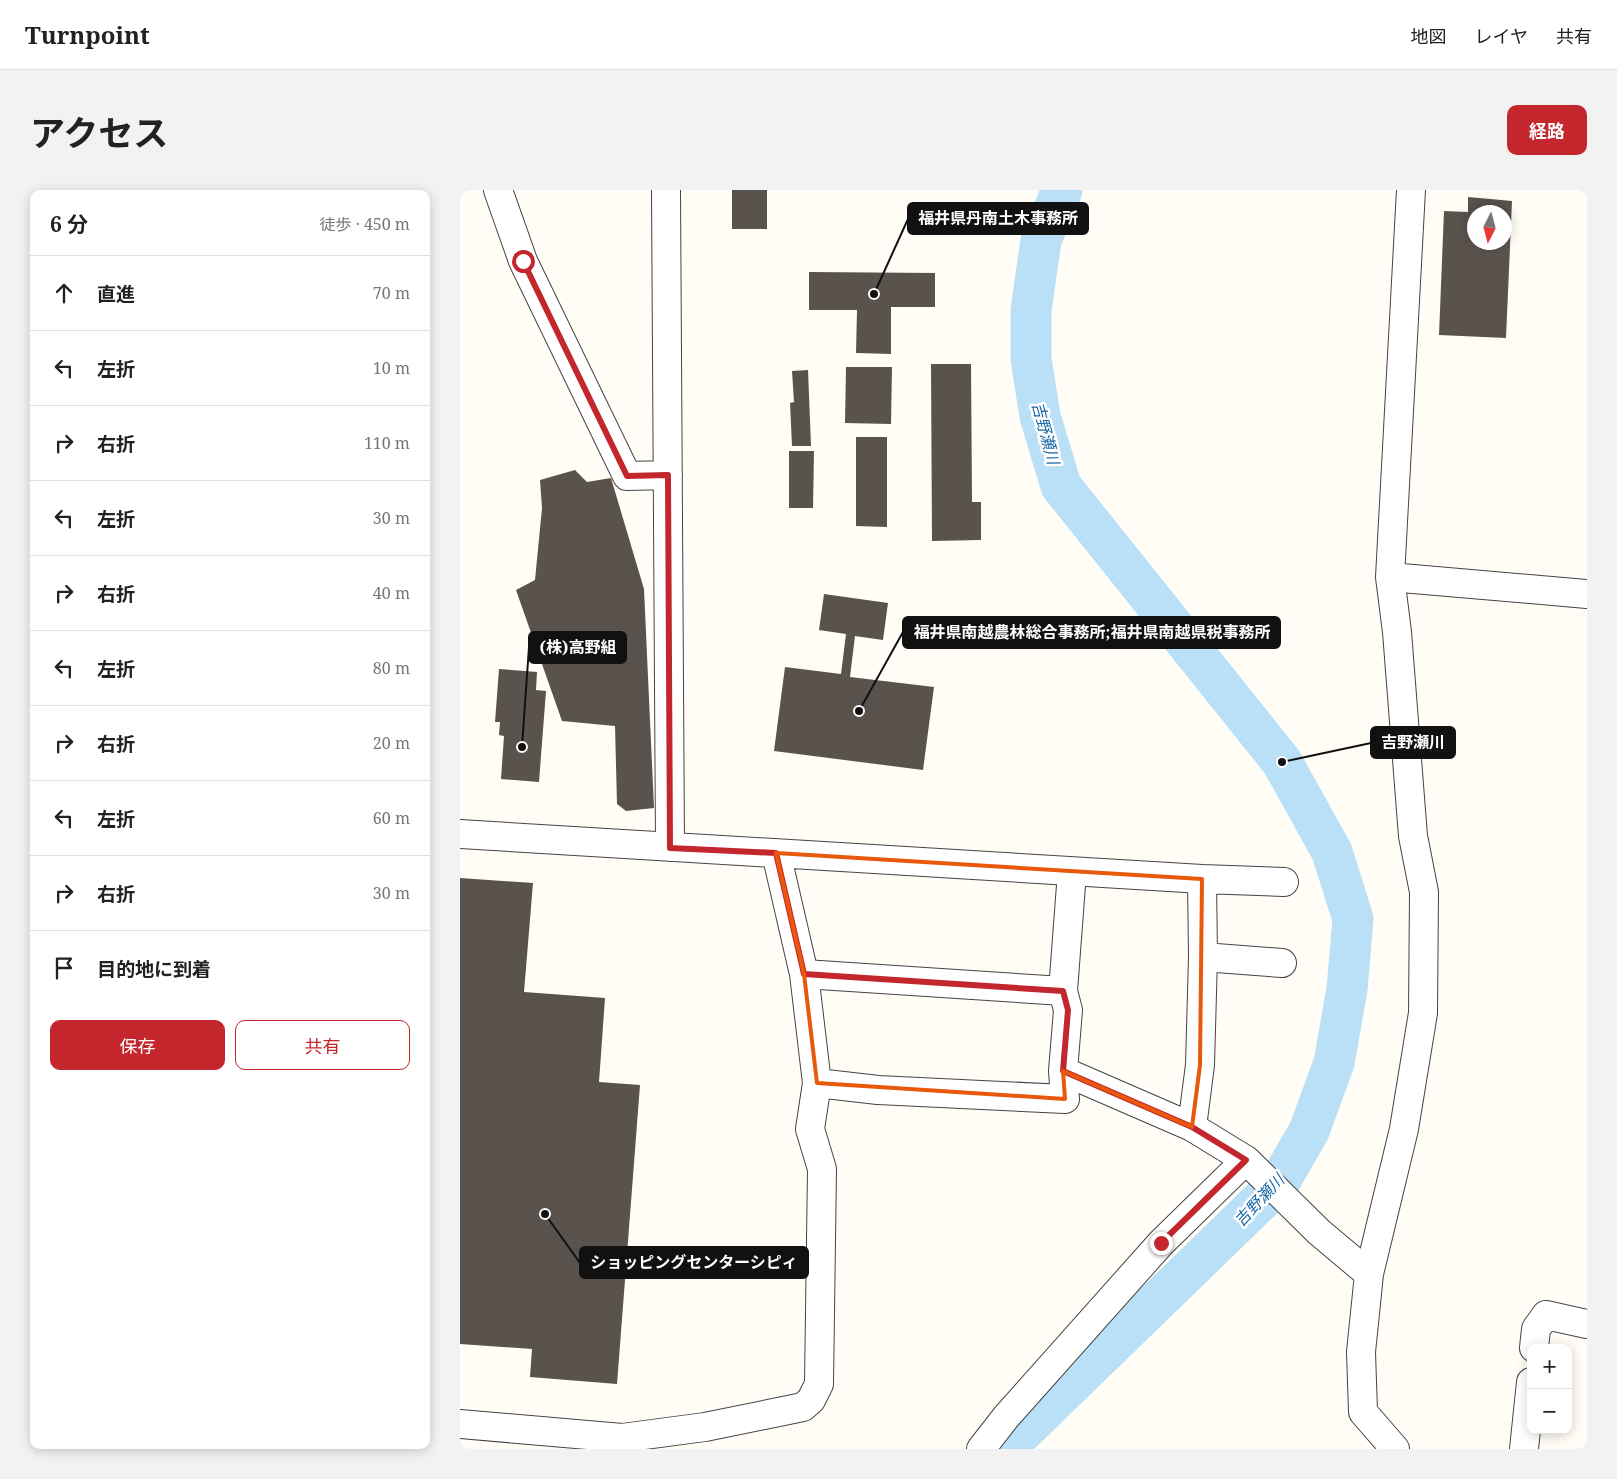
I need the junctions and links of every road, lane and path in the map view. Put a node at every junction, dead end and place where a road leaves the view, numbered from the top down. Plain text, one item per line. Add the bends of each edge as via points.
1 (498, 190) edge
2 (666, 190) edge
3 (1411, 190) edge
4 (668, 475) junction
5 (1390, 577) junction
6 (1587, 594) edge
7 (460, 834) edge
8 (670, 848) junction
9 (776, 853) junction
10 (1072, 872) junction
11 (1202, 879) junction
12 (1284, 882) dead end
13 (1203, 957) junction
14 (1282, 963) dead end
15 (804, 974) junction
16 (1063, 991) junction
17 (1063, 1071) junction
18 (816, 1083) junction
19 (1192, 1127) junction
20 (1246, 1160) junction
21 (1369, 1274) junction
22 (1587, 1324) edge
23 (1534, 1344) edge
24 (1530, 1389) edge
25 (460, 1424) edge
26 (493, 1438) edge
27 (981, 1449) edge
28 (1395, 1449) edge
29 (1524, 1449) edge

1 - 4 street via 523,261 627,476
2 - 4 street
3 - 5 street
4 - 8 street
5 - 6 street
5 - 21 street via 1413,836 1424,892 1423,1013 1404,1129
7 - 8 street
8 - 9 street
9 - 10 street
9 - 15 street
10 - 11 street
10 - 16 street
11 - 12 street
11 - 13 street
13 - 14 street
13 - 19 street via 1200,1065
15 - 16 street
15 - 18 street
16 - 17 street via 1068,1010
17 - 18 street via 1065,1099 878,1090
17 - 19 street
18 - 26 street via 810,1129 822,1168 820,1336 819,1384 812,1400 802,1407 705,1427 622,1438
19 - 20 street
20 - 21 street via 1319,1232
20 - 27 street via 1161,1243
21 - 28 street via 1361,1352 1363,1412
22 - 23 street via 1546,1315 1536,1329
24 - 29 street
25 - 26 street

